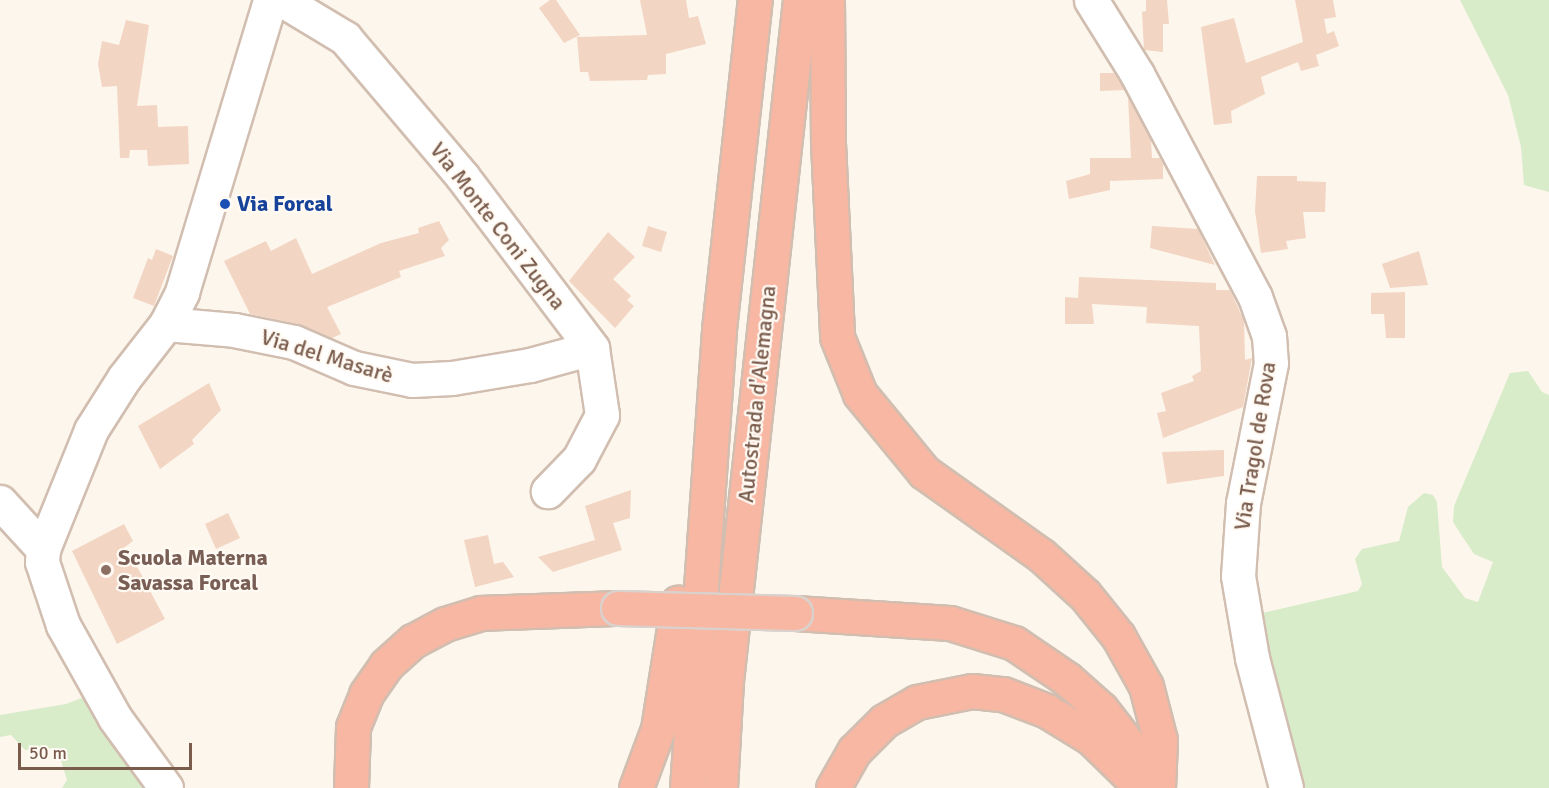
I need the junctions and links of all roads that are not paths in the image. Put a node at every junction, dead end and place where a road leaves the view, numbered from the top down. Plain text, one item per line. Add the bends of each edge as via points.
1 (270, 0) edge
2 (282, 0) edge
3 (755, 0) edge
4 (800, 0) edge
5 (827, 0) edge
6 (1091, 0) edge
7 (166, 324) junction
8 (720, 329) junction
9 (592, 348) junction
10 (548, 491) dead end
11 (0, 502) edge
12 (43, 549) junction
13 (166, 788) edge
14 (351, 788) edge
15 (636, 788) edge
16 (687, 788) edge
17 (720, 788) edge
18 (833, 788) edge
19 (1140, 788) edge
20 (1149, 788) edge
21 (1158, 788) edge
22 (1286, 788) edge

1 - 7 street via 209,211 182,292
2 - 9 street, Via Monte Coni Zugna via 345,38 462,177
3 - 8 highway, Autostrada d'Alemagna
4 - 17 highway, Autostrada d'Alemagna via 727,669
5 - 21 highway via 828,143 837,337 860,394 924,472 1041,555 1085,595 1118,636 1146,686 1160,740
6 - 22 street, Via Tragol de Rova via 1137,74 1255,297 1269,336 1271,363 1243,503 1238,576 1252,658
7 - 9 street, Via del Masarè via 234,330 294,342 354,368 412,380 452,378 530,365
7 - 12 street via 124,378 91,430
8 - 15 highway via 690,460 675,642 658,729
8 - 16 highway, Autostrada d'Alemagna
9 - 10 street, Via Monte Coni Zugna via 602,415 579,459
11 - 12 street
12 - 13 street via 42,562 63,625 115,718
14 - 20 highway, bridge via 353,727 366,694 386,665 413,641 445,624 480,614 618,608 950,623 1014,643 1067,679 1101,709 1129,745
18 - 19 highway via 855,751 884,721 917,702 972,691 1003,694 1070,723 1110,754

